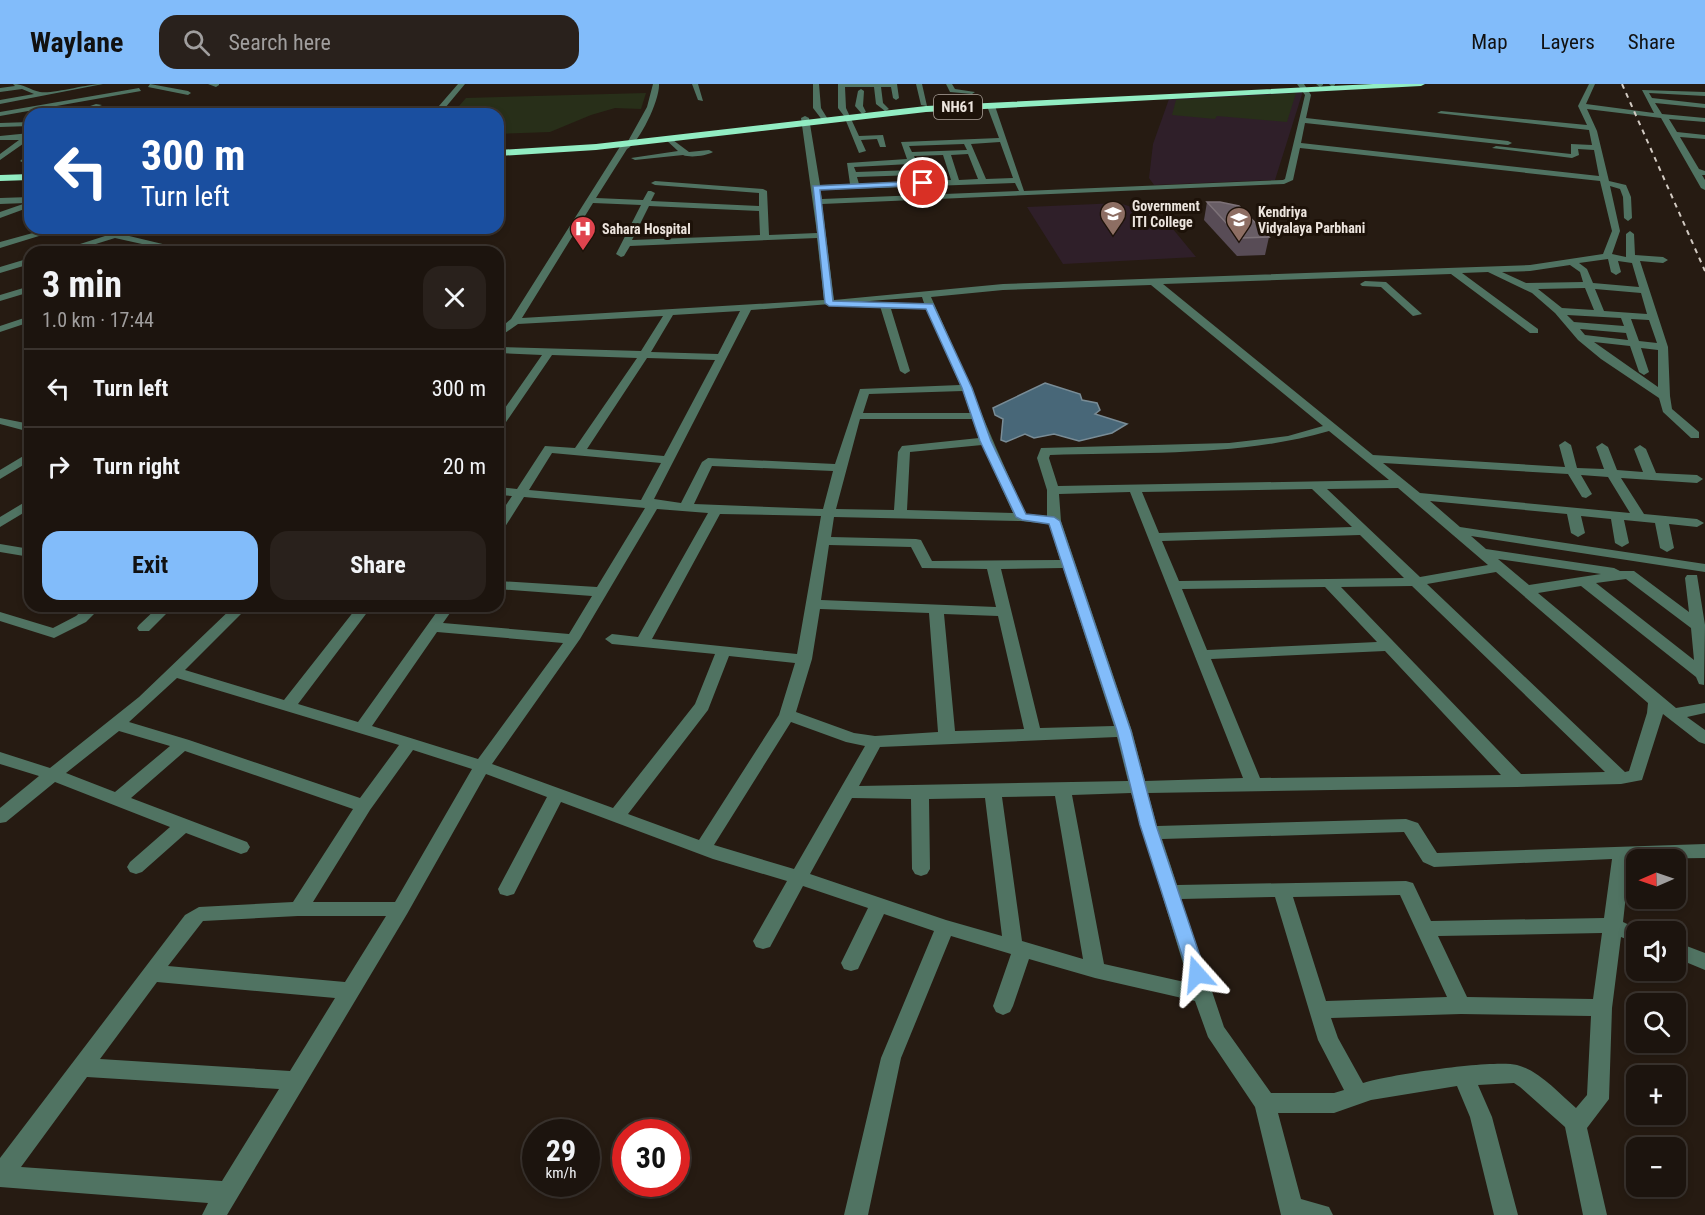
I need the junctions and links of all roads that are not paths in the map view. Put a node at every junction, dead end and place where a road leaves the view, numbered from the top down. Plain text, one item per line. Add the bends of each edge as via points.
1 (100, 84) edge
2 (462, 84) edge
3 (647, 84) edge
4 (656, 84) edge
5 (695, 84) edge
6 (816, 84) edge
7 (919, 84) edge
8 (949, 84) edge
9 (1332, 84) edge
10 (1350, 84) edge
11 (1420, 84) edge
12 (1592, 84) edge
13 (18, 85) edge
14 (152, 85) edge
15 (841, 85) edge
16 (877, 85) edge
17 (1319, 85) edge
18 (81, 86) edge
19 (1303, 86) edge
20 (972, 88) edge
21 (0, 90) edge
22 (140, 90) junction
23 (861, 91) dead end
24 (188, 93) dead end
25 (1705, 94) edge
26 (42, 95) junction
27 (896, 99) dead end
28 (1705, 99) edge
29 (701, 100) dead end
30 (1650, 101) junction
31 (0, 102) edge
32 (981, 104) junction
33 (925, 105) junction
34 (1582, 106) junction
35 (1705, 106) edge
36 (35, 108) edge
37 (88, 108) edge
38 (441, 108) edge
39 (885, 109) junction
40 (24, 110) edge
41 (24, 112) edge
42 (862, 112) junction
43 (1441, 112) dead end
44 (1705, 112) edge
45 (0, 114) edge
46 (847, 115) junction
47 (1662, 116) junction
48 (825, 118) junction
49 (0, 120) edge
50 (806, 120) junction
51 (1301, 120) junction
52 (1705, 120) edge
53 (24, 124) edge
54 (0, 125) edge
55 (1669, 125) junction
56 (1592, 128) junction
57 (1705, 129) edge
58 (1674, 134) junction
59 (1450, 136) junction
60 (1705, 137) edge
61 (0, 138) edge
62 (856, 138) junction
63 (24, 139) edge
64 (669, 139) junction
65 (1002, 140) junction
66 (24, 141) edge
67 (967, 141) junction
68 (626, 143) junction
69 (1508, 143) dead end
70 (883, 145) dead end
71 (1297, 145) junction
72 (1598, 148) junction
73 (504, 151) edge
74 (862, 151) dead end
75 (685, 152) junction
76 (709, 152) dead end
77 (946, 152) junction
78 (971, 152) junction
79 (2, 155) edge
80 (910, 157) junction
81 (635, 158) dead end
82 (917, 172) junction
83 (1701, 172) edge
84 (0, 174) edge
85 (24, 174) edge
86 (24, 174) edge
87 (852, 175) junction
88 (0, 178) edge
89 (1017, 180) junction
90 (983, 181) junction
91 (1606, 181) junction
92 (956, 182) junction
93 (923, 183) junction
94 (855, 186) junction
95 (816, 188) junction
96 (1705, 188) edge
97 (1024, 194) junction
98 (24, 200) edge
99 (589, 200) junction
100 (0, 201) edge
101 (648, 201) junction
102 (818, 202) junction
103 (24, 206) edge
104 (763, 209) junction
105 (0, 215) edge
106 (1628, 218) dead end
107 (44, 234) edge
108 (119, 234) edge
109 (1630, 234) dead end
110 (116, 235) junction
111 (822, 235) junction
112 (0, 236) edge
113 (78, 238) dead end
114 (765, 238) junction
115 (12, 241) junction
116 (89, 243) junction
117 (626, 243) junction
118 (0, 245) edge
119 (79, 246) edge
120 (165, 246) edge
121 (621, 254) dead end
122 (1630, 256) junction
123 (1610, 257) junction
124 (1661, 257) dead end
125 (1572, 262) junction
126 (24, 263) edge
127 (0, 270) edge
128 (1489, 270) junction
129 (1453, 271) junction
130 (1616, 272) dead end
131 (1357, 275) junction
132 (1153, 281) junction
133 (1339, 284) dead end
134 (1365, 284) junction
135 (1589, 285) junction
136 (1523, 286) junction
137 (24, 291) edge
138 (1646, 291) junction
139 (925, 294) junction
140 (0, 298) edge
141 (832, 303) junction
142 (885, 306) junction
143 (930, 306) junction
144 (747, 308) junction
145 (1559, 311) junction
146 (670, 312) junction
147 (1417, 314) dead end
148 (1600, 314) junction
149 (1625, 315) junction
150 (1654, 317) junction
151 (515, 321) junction
152 (24, 322) edge
153 (1571, 325) junction
154 (0, 329) edge
155 (504, 330) edge
156 (1630, 330) junction
157 (1534, 331) dead end
158 (1582, 338) junction
159 (1635, 344) junction
160 (1663, 347) junction
161 (504, 350) edge
162 (550, 350) junction
163 (645, 353) junction
164 (722, 357) junction
165 (905, 371) dead end
166 (1644, 372) dead end
167 (967, 388) junction
168 (1664, 396) junction
169 (855, 416) junction
170 (977, 416) junction
171 (504, 417) edge
172 (0, 421) edge
173 (24, 427) edge
174 (1331, 428) junction
175 (1695, 435) dead end
176 (986, 441) junction
177 (1565, 445) dead end
178 (1602, 447) dead end
179 (1640, 449) dead end
180 (580, 450) junction
181 (1369, 458) junction
182 (24, 460) edge
183 (667, 460) junction
184 (839, 468) junction
185 (1572, 471) junction
186 (1612, 473) junction
187 (0, 476) edge
188 (1652, 476) junction
189 (1697, 479) dead end
190 (1314, 484) junction
191 (1398, 484) junction
192 (1134, 487) junction
193 (1053, 490) junction
194 (504, 491) edge
195 (521, 492) junction
196 (1586, 494) dead end
197 (1416, 496) junction
198 (650, 503) junction
199 (24, 507) edge
200 (686, 507) junction
201 (716, 510) junction
202 (1573, 511) junction
203 (828, 513) junction
204 (900, 515) junction
205 (1617, 515) junction
206 (1022, 517) junction
207 (1639, 517) junction
208 (504, 519) edge
209 (1661, 519) junction
210 (1054, 521) junction
211 (0, 523) edge
212 (1697, 523) dead end
213 (1456, 530) junction
214 (1363, 531) junction
215 (1578, 533) dead end
216 (1154, 537) junction
217 (824, 541) junction
218 (1622, 543) dead end
219 (0, 548) edge
220 (1667, 548) dead end
221 (24, 552) edge
222 (1479, 552) junction
223 (1068, 564) junction
224 (993, 565) junction
225 (1498, 567) junction
226 (1705, 568) edge
227 (1623, 575) junction
228 (1692, 578) dead end
229 (1584, 581) junction
230 (1417, 582) junction
231 (1329, 583) junction
232 (504, 585) edge
233 (1173, 585) junction
234 (1527, 590) junction
235 (602, 592) junction
236 (814, 604) junction
237 (936, 609) junction
238 (89, 612) edge
239 (161, 612) edge
240 (236, 612) edge
241 (360, 612) edge
242 (444, 612) edge
243 (1004, 612) junction
244 (0, 616) edge
245 (434, 627) junction
246 (1699, 627) junction
247 (144, 628) dead end
248 (573, 639) junction
249 (612, 639) dead end
250 (643, 642) junction
251 (1389, 646) junction
252 (723, 652) junction
253 (1201, 655) junction
254 (804, 659) junction
255 (174, 672) junction
256 (1704, 679) edge
257 (1656, 701) junction
258 (288, 706) junction
259 (1705, 708) edge
260 (1673, 714) junction
261 (787, 715) junction
262 (116, 724) junction
263 (362, 728) junction
264 (1124, 731) junction
265 (1033, 734) junction
266 (947, 737) junction
267 (1705, 738) edge
268 (410, 742) junction
269 (875, 742) junction
270 (183, 744) junction
271 (0, 758) edge
272 (482, 766) junction
273 (51, 774) junction
274 (1621, 778) junction
275 (1517, 782) junction
276 (1254, 784) junction
277 (1137, 787) junction
278 (1062, 789) junction
279 (993, 791) junction
280 (845, 792) junction
281 (558, 794) junction
282 (920, 794) junction
283 (118, 799) junction
284 (364, 806) junction
285 (617, 816) junction
286 (0, 817) edge
287 (184, 825) junction
288 (1151, 833) junction
289 (241, 847) dead end
290 (703, 848) junction
291 (1705, 851) edge
292 (1622, 852) junction
293 (136, 867) dead end
294 (921, 869) dead end
295 (798, 877) junction
296 (507, 890) dead end
297 (1282, 890) junction
298 (1170, 892) junction
299 (879, 904) junction
300 (298, 909) junction
301 (400, 909) junction
302 (1611, 925) junction
303 (945, 927) junction
304 (1425, 929) junction
305 (1626, 931) edge
306 (763, 941) dead end
307 (1017, 949) junction
308 (1686, 954) edge
309 (1705, 962) edge
310 (851, 963) dead end
311 (1095, 970) junction
312 (151, 973) junction
313 (350, 991) junction
314 (1203, 994) junction
315 (1461, 1005) junction
316 (1003, 1006) dead end
317 (1602, 1008) junction
318 (1318, 1010) junction
319 (81, 1067) junction
320 (1463, 1076) junction
321 (296, 1081) junction
322 (1357, 1094) junction
323 (1264, 1103) junction
324 (1577, 1123) junction
325 (0, 1176) edge
326 (228, 1192) junction
327 (1293, 1212) edge
328 (214, 1215) edge
329 (856, 1215) edge
330 (1320, 1215) edge
331 (1506, 1215) edge
332 (1595, 1215) edge

1 - 18 street
2 - 38 street
3 - 68 street via 650,94
4 - 68 street via 652,105
5 - 29 street
6 - 48 street via 817,108
7 - 33 street
8 - 20 street via 952,91
9 - 10 highway, NH61
9 - 17 highway, NH61
11 - 19 highway, NH61
12 - 34 street
13 - 21 street
13 - 26 street
14 - 22 street
14 - 24 street
15 - 16 street
15 - 46 street via 842,108
16 - 27 street via 895,85
16 - 39 street via 880,104
17 - 19 highway, NH61
18 - 26 street
19 - 32 highway, NH61
19 - 51 street via 1308,95
20 - 32 street
22 - 36 street
22 - 37 street
23 - 42 street
25 - 30 street via 1645,90
26 - 31 street
28 - 30 street
30 - 35 street
30 - 44 street
30 - 47 street
32 - 33 highway, NH61
32 - 46 highway, NH61
32 - 65 street
33 - 39 highway, NH61
34 - 47 street
34 - 56 street
39 - 42 highway, NH61
40 - 45 street
41 - 49 street
42 - 46 highway, NH61
43 - 56 street
46 - 48 highway, NH61
46 - 62 street
47 - 52 street
47 - 55 street
48 - 50 highway, NH61
50 - 64 highway, NH61
50 - 68 highway, NH61
50 - 95 street
51 - 59 street
51 - 71 street
53 - 54 street
55 - 57 street
55 - 58 street
56 - 72 street
58 - 60 street
58 - 83 street
59 - 69 street
59 - 72 street via 1572,156 1574,146
61 - 63 street
62 - 70 street via 880,137
62 - 74 street
64 - 68 highway, NH61
64 - 75 street
65 - 67 street
65 - 89 street
66 - 79 street
67 - 78 street
67 - 80 street via 904,144
68 - 73 highway, NH61
68 - 99 street
71 - 91 street
71 - 97 street via 1289,180 1284,182
72 - 91 street
75 - 76 street
75 - 81 street
77 - 78 street
77 - 80 street
77 - 92 street
78 - 90 street
80 - 82 street
80 - 87 street via 852,165
82 - 87 street
82 - 93 street
83 - 96 street
84 - 85 highway
86 - 88 highway
87 - 94 street
89 - 90 street
89 - 97 street
90 - 92 street
91 - 106 street via 1623,187
91 - 123 street via 1616,231
92 - 93 street
93 - 94 street
94 - 95 street
95 - 102 street
97 - 102 street
98 - 100 street
99 - 101 street
99 - 151 street
101 - 104 street
101 - 104 street via 656,180 763,190
101 - 117 street
102 - 111 street
103 - 105 street
104 - 114 street
107 - 115 street
108 - 110 street
109 - 122 street
110 - 116 street
110 - 120 street
111 - 114 street
111 - 141 street
112 - 115 street
113 - 116 street
114 - 117 street
115 - 118 street
116 - 119 street
117 - 121 street
122 - 123 street
122 - 124 street
122 - 138 street via 1636,261
123 - 125 street
123 - 130 street
125 - 128 street
125 - 135 street via 1583,269
126 - 127 street
128 - 129 street
128 - 136 street
129 - 131 street
129 - 157 street
131 - 132 street
131 - 134 street
132 - 139 street
132 - 174 street
133 - 134 street
134 - 147 street via 1383,284
135 - 136 street
135 - 138 street
135 - 148 street
136 - 145 street
137 - 140 street
138 - 150 street
139 - 141 street
139 - 143 street
141 - 142 street
141 - 144 street
142 - 143 street
142 - 165 street
143 - 167 street
144 - 146 street
144 - 164 street
145 - 148 street
145 - 153 street
146 - 151 street
146 - 163 street
148 - 149 street
149 - 150 street
149 - 156 street
150 - 160 street
151 - 155 street
152 - 154 street
153 - 156 street
153 - 158 street
156 - 159 street
158 - 159 street
158 - 168 street
159 - 160 street
159 - 166 street
160 - 168 street
161 - 162 street
162 - 163 street
162 - 171 street
163 - 164 street
163 - 180 street
164 - 183 street
167 - 169 street via 867,390
167 - 170 street
168 - 175 street via 1669,413
169 - 170 street
169 - 184 street
170 - 176 street
172 - 173 street
174 - 181 street
174 - 193 street via 1289,439 1229,447 1045,451 1043,458
176 - 204 street via 906,449
176 - 206 street
177 - 185 street
178 - 186 street
179 - 188 street
180 - 183 street
180 - 195 street via 548,450
181 - 185 street
181 - 191 street
182 - 187 street
183 - 198 street
184 - 200 street via 708,462
184 - 203 street
185 - 186 street
185 - 196 street
186 - 188 street
186 - 207 street
188 - 189 street
190 - 191 street
190 - 192 street
190 - 214 street
191 - 197 street
192 - 193 street
192 - 216 street
193 - 210 street
194 - 195 street
195 - 198 street
195 - 208 street
197 - 202 street
197 - 213 street
198 - 200 street
198 - 235 street
199 - 211 street
200 - 201 street
201 - 203 street
201 - 250 street
202 - 205 street
202 - 215 street
203 - 204 street
203 - 217 street
204 - 206 street
205 - 207 street
205 - 218 street
206 - 210 street
207 - 209 street
209 - 212 street
209 - 220 street
210 - 223 street
213 - 222 street
213 - 226 street
214 - 216 street
214 - 230 street
216 - 233 street
217 - 224 street via 914,543 919,545 927,565
217 - 236 street
219 - 221 street
222 - 225 street
222 - 227 street
223 - 224 street
223 - 264 street
224 - 243 street
225 - 230 street
225 - 234 street
227 - 229 street
227 - 246 street via 1631,575
228 - 246 street
229 - 234 street
229 - 256 street
230 - 231 street
230 - 274 street
231 - 233 street
231 - 251 street
232 - 235 street
233 - 253 street
234 - 257 street
235 - 248 street
236 - 237 street
236 - 254 street
237 - 243 street
237 - 266 street
238 - 244 street via 56,633
239 - 247 street
240 - 255 street
241 - 258 street
242 - 245 street
243 - 265 street
245 - 248 street
245 - 263 street
246 - 256 street
248 - 272 street
249 - 250 street
250 - 252 street
251 - 253 street
251 - 275 street
252 - 254 street
252 - 285 street via 702,706
253 - 276 street
254 - 261 street
255 - 258 street
255 - 262 street
257 - 260 street
257 - 274 street via 1636,776
258 - 263 street
259 - 260 street
260 - 267 street
261 - 269 street
261 - 290 street
262 - 270 street
262 - 273 street
263 - 268 street
264 - 265 street
264 - 277 street
265 - 266 street
266 - 269 street
268 - 272 street
268 - 284 street
269 - 280 street
270 - 283 street
270 - 284 street
271 - 273 street
272 - 281 street
272 - 301 street
273 - 283 street
273 - 286 street
274 - 275 street
275 - 276 street
276 - 277 street
277 - 278 street
277 - 288 street
278 - 279 street
278 - 311 street
279 - 282 street
279 - 307 street
280 - 282 street
280 - 295 street
281 - 285 street
281 - 296 street
282 - 294 street
283 - 287 street
284 - 300 street
285 - 290 street
287 - 289 street
287 - 293 street
288 - 292 street via 1406,825 1434,860
288 - 298 street
290 - 295 street
291 - 292 street
292 - 302 street
295 - 299 street
295 - 306 street
297 - 298 street
297 - 304 street via 1406,888
297 - 318 street
298 - 314 street
299 - 303 street
299 - 310 street
300 - 301 street
300 - 312 street via 199,914
301 - 313 street
302 - 304 street
302 - 305 street
302 - 317 street
303 - 307 street
303 - 329 street via 891,1058
304 - 315 street
307 - 311 street
307 - 316 street
308 - 309 street
311 - 314 street
312 - 313 street
312 - 319 street
313 - 321 street
314 - 323 street via 1215,1031
315 - 317 street
315 - 318 street
317 - 324 street via 1598,1099
318 - 322 street via 1333,1052
319 - 321 street
319 - 325 street
320 - 322 street
320 - 324 street via 1521,1076
320 - 331 street via 1481,1117
321 - 326 street
322 - 323 street via 1334,1103
323 - 327 street
324 - 332 street via 1576,1134
325 - 326 street
326 - 328 street
327 - 330 street

